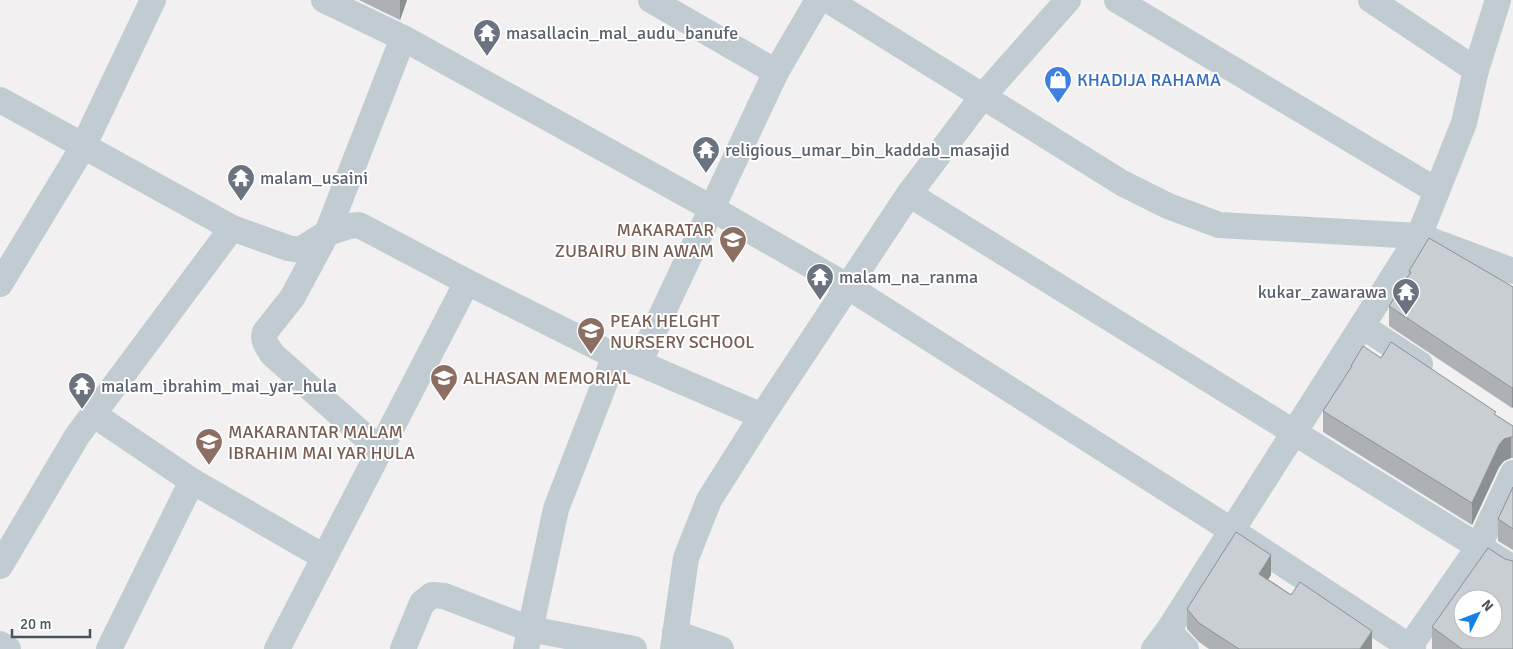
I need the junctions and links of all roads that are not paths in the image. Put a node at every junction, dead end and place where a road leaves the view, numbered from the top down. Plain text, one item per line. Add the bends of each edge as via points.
1 (153, 0) edge
2 (324, 0) edge
3 (651, 0) edge
4 (818, 0) edge
5 (828, 0) edge
6 (1068, 0) edge
7 (1117, 0) edge
8 (1371, 0) edge
9 (1498, 0) edge
10 (403, 38) junction
11 (1476, 70) junction
12 (776, 72) junction
13 (982, 97) junction
14 (0, 100) edge
15 (83, 147) junction
16 (1437, 191) junction
17 (909, 194) junction
18 (712, 208) junction
19 (232, 228) junction
20 (328, 233) junction
21 (1419, 236) junction
22 (1513, 271) edge
23 (467, 282) junction
24 (0, 284) edge
25 (847, 286) junction
26 (1362, 326) junction
27 (627, 359) junction
28 (1442, 379) edge
29 (93, 414) junction
30 (762, 416) junction
31 (1295, 432) junction
32 (380, 450) junction
33 (1513, 473) edge
34 (192, 481) junction
35 (1231, 530) junction
36 (1478, 548) junction
37 (324, 557) junction
38 (0, 566) edge
39 (1513, 568) edge
40 (528, 639) edge
41 (674, 641) edge
42 (1170, 643) edge
43 (0, 644) edge
44 (1410, 648) edge
45 (8, 649) edge
46 (109, 649) edge
47 (277, 649) edge
48 (403, 649) edge
49 (634, 649) edge
50 (721, 649) edge

1 - 15 street
2 - 10 street
3 - 12 street
4 - 12 street
5 - 13 street
6 - 13 street
7 - 16 street
8 - 11 street
9 - 11 street
10 - 18 street
10 - 20 street
11 - 16 street via 1464,123
12 - 18 street
13 - 17 street
13 - 21 street via 1122,183 1168,206 1219,225
14 - 15 street
15 - 19 street
15 - 24 street
16 - 21 street
17 - 25 street
17 - 31 street
18 - 25 street
18 - 27 street
19 - 20 street via 300,250
19 - 29 street
20 - 23 street via 359,225
20 - 32 street via 292,298 264,337 272,354
21 - 22 street
21 - 26 street
23 - 27 street
23 - 32 street
25 - 30 street
25 - 35 street
26 - 28 street
26 - 31 street
27 - 30 street
27 - 40 street via 556,509
29 - 34 street
29 - 38 street
30 - 41 street via 709,500 686,558
31 - 35 street
31 - 36 street
32 - 37 street
33 - 36 street
34 - 37 street
34 - 46 street
35 - 42 street
35 - 44 street
36 - 39 street
36 - 44 street
37 - 47 street
40 - 48 street via 444,596 432,595 422,603
40 - 49 street
41 - 50 street
43 - 45 street

